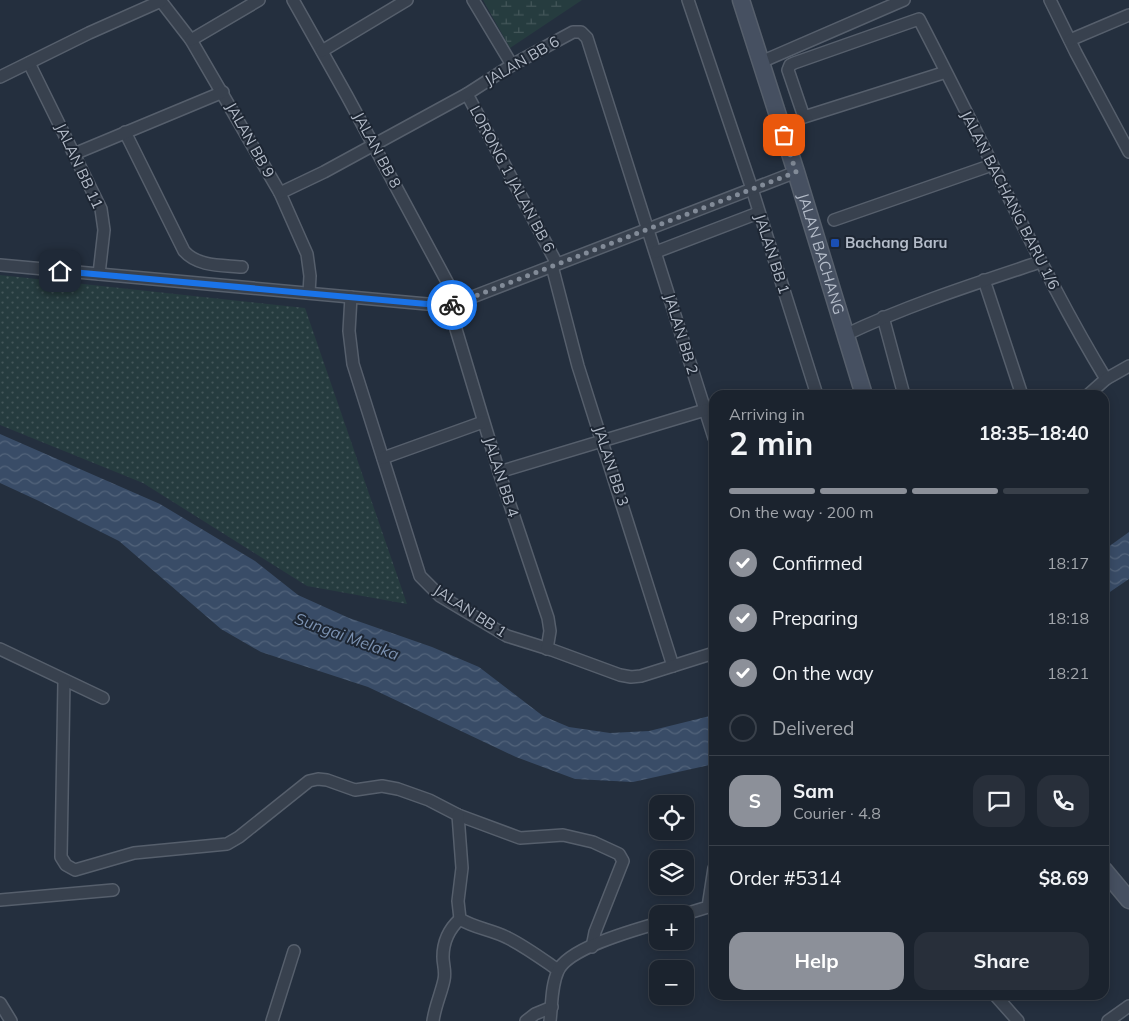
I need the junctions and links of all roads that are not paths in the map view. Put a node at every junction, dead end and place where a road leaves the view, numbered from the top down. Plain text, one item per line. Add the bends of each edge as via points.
1 (160, 0) edge
2 (259, 0) edge
3 (293, 0) edge
4 (407, 0) edge
5 (473, 0) edge
6 (688, 0) edge
7 (741, 0) edge
8 (904, 0) edge
9 (1050, 0) edge
10 (1129, 15) edge
11 (192, 40) junction
12 (1070, 40) junction
13 (322, 51) junction
14 (761, 62) junction
15 (29, 63) junction
16 (512, 65) junction
17 (946, 72) junction
18 (0, 76) edge
19 (223, 92) junction
20 (467, 94) junction
21 (125, 132) junction
22 (1124, 133) edge
23 (374, 145) junction
24 (1129, 152) edge
25 (74, 154) junction
26 (992, 165) junction
27 (796, 172) junction
28 (752, 189) junction
29 (280, 193) junction
30 (758, 213) junction
31 (834, 220) dead end
32 (649, 229) junction
33 (656, 252) junction
34 (1040, 262) junction
35 (555, 265) junction
36 (0, 266) edge
37 (242, 267) dead end
38 (99, 274) junction
39 (984, 280) junction
40 (309, 293) junction
41 (351, 297) junction
42 (454, 304) junction
43 (883, 317) junction
44 (844, 335) junction
45 (1129, 366) edge
46 (1106, 379) junction
47 (815, 390) edge
48 (862, 390) edge
49 (903, 390) edge
50 (1020, 390) edge
51 (1094, 390) edge
52 (705, 410) junction
53 (483, 422) junction
54 (709, 422) edge
55 (602, 440) junction
56 (384, 458) junction
57 (498, 472) junction
58 (0, 649) edge
59 (547, 649) junction
60 (709, 655) edge
61 (673, 666) junction
62 (64, 681) junction
63 (104, 698) dead end
64 (458, 815) junction
65 (1109, 876) edge
66 (113, 890) dead end
67 (0, 900) edge
68 (709, 900) edge
69 (1129, 900) edge
70 (694, 911) edge
71 (460, 919) junction
72 (649, 925) edge
73 (592, 947) junction
74 (294, 951) dead end
75 (558, 970) junction
76 (999, 1000) edge
77 (0, 1003) edge
78 (1129, 1006) edge
79 (552, 1007) junction
80 (12, 1021) edge
81 (272, 1021) edge
82 (433, 1021) edge
83 (526, 1021) edge
84 (550, 1021) edge
85 (1018, 1021) edge
86 (1108, 1021) edge

1 - 11 street, JALAN BB 9
1 - 15 street
2 - 11 street
3 - 13 street, JALAN BB 8
4 - 13 street
5 - 16 street
6 - 28 street, JALAN BB 1
7 - 14 street, JALAN BACHANG
8 - 14 street
9 - 12 street
10 - 12 street
11 - 19 street, JALAN BB 9
12 - 22 street
13 - 23 street, JALAN BB 8
14 - 27 street, JALAN BACHANG
15 - 18 street
15 - 25 street, JALAN BB 11
16 - 20 street, JALAN BB 6
16 - 32 street, JALAN BB 6 via 573,32 581,32 588,38
17 - 17 street, JALAN BACHANG BARU 1/6 via 804,118 788,70 790,65 919,19
17 - 26 street, JALAN BACHANG BARU 1/6
19 - 21 street
19 - 29 street, JALAN BB 9
20 - 23 street, JALAN BB 6
20 - 35 street, LORONG 1 JALAN BB 6
21 - 25 street
21 - 37 street via 190,258 201,263
22 - 24 street
23 - 29 street, JALAN BB 6
23 - 42 street, JALAN BB 8
25 - 38 street, JALAN BB 11 via 101,209 104,230
26 - 31 street
26 - 34 street, JALAN BACHANG BARU 1/6
27 - 28 street
27 - 44 street, JALAN BACHANG
28 - 30 street, JALAN BB 1
28 - 32 street
29 - 40 street, JALAN BB 9 via 307,254
30 - 33 street
30 - 47 street, JALAN BB 1
32 - 33 street, JALAN BB 2
32 - 35 street
33 - 52 street, JALAN BB 2
34 - 39 street
34 - 46 street, JALAN BACHANG BARU 1/6
35 - 42 street
35 - 55 street, JALAN BB 3 via 578,366
36 - 38 street
38 - 40 street
39 - 43 street
39 - 50 street
40 - 41 street
41 - 42 street
41 - 56 street, JALAN BB 1 via 349,331 353,364
42 - 53 street, JALAN BB 4
43 - 44 street
43 - 49 street
44 - 48 street, JALAN BACHANG
45 - 46 street
46 - 51 street
52 - 54 street, JALAN BB 2
52 - 55 street
53 - 56 street
53 - 57 street, JALAN BB 4
55 - 57 street
55 - 61 street, JALAN BB 3
56 - 59 street, JALAN BB 1 via 420,576 440,596 507,636
57 - 59 street, JALAN BB 4 via 548,618
58 - 62 street
59 - 61 street, JALAN BB 1 via 620,676 631,677
60 - 61 street, JALAN BB 1
62 - 63 street
62 - 64 street via 61,857 75,870 134,853 227,844 299,787 318,779 355,790 382,786 398,790
64 - 71 street via 462,868 458,901
64 - 73 street via 520,838 563,835 593,842 619,854 623,862
65 - 69 street
66 - 67 street
68 - 70 street via 708,907
71 - 75 street via 508,938
71 - 82 street via 445,939 443,958 446,973
72 - 73 street
73 - 75 street via 575,954
74 - 81 street
75 - 79 street
76 - 85 street
77 - 80 street
78 - 86 street
79 - 83 street
79 - 84 street

